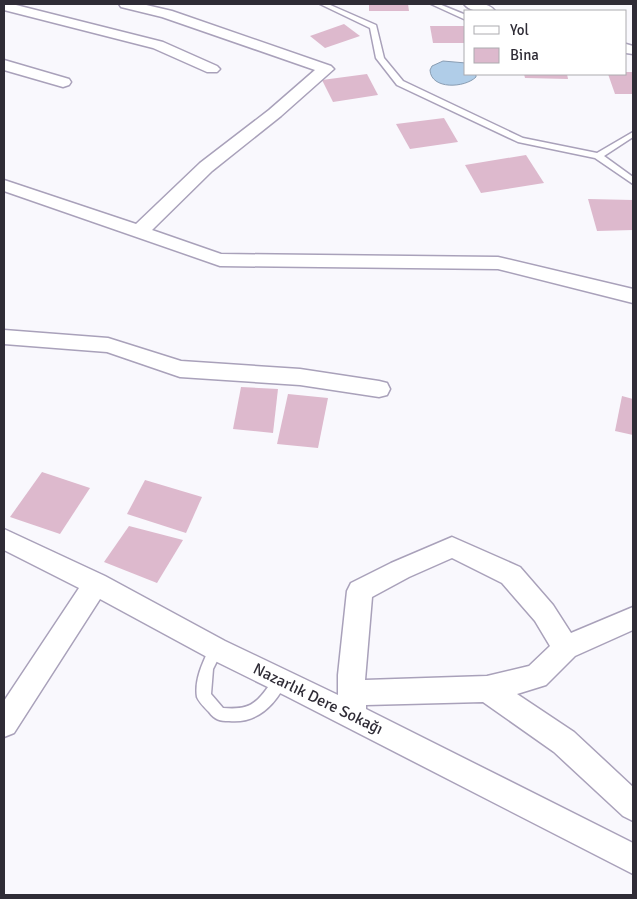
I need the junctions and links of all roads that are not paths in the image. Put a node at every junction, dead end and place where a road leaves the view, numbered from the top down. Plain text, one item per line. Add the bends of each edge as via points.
1 (126, 4) edge
2 (323, 4) edge
3 (434, 4) edge
4 (471, 4) edge
5 (4, 6) edge
6 (486, 10) edge
7 (464, 17) edge
8 (4, 65) edge
9 (212, 69) dead end
10 (63, 82) dead end
11 (633, 134) edge
12 (598, 156) junction
13 (633, 181) edge
14 (4, 185) edge
15 (139, 232) junction
16 (633, 296) edge
17 (4, 337) edge
18 (379, 389) dead end
19 (4, 539) edge
20 (96, 584) junction
21 (633, 618) edge
22 (566, 648) junction
23 (216, 649) junction
24 (280, 679) junction
25 (487, 689) junction
26 (352, 704) junction
27 (4, 724) edge
28 (633, 806) edge
29 (633, 859) edge

1 - 15 street via 167,14 326,69 206,167
2 - 12 lane via 374,28 380,58 400,83 521,140
3 - 7 lane
4 - 6 street
5 - 9 street via 158,46
8 - 10 street
11 - 12 lane
12 - 13 lane
14 - 15 street
15 - 16 street via 220,260 498,263
17 - 18 street via 108,345 180,369 300,377
19 - 20 street, Nazarlık Dere Sokağı
20 - 23 street, Nazarlık Dere Sokağı
20 - 27 street
21 - 22 street
22 - 25 street via 537,676
22 - 26 street via 544,612 511,575 452,547 360,591 351,674
23 - 24 street, Nazarlık Dere Sokağı
23 - 24 lane via 206,668 204,696 219,714 241,717 264,706
24 - 26 street, Nazarlık Dere Sokağı
25 - 26 street
25 - 28 street via 564,742
26 - 29 street, Nazarlık Dere Sokağı

